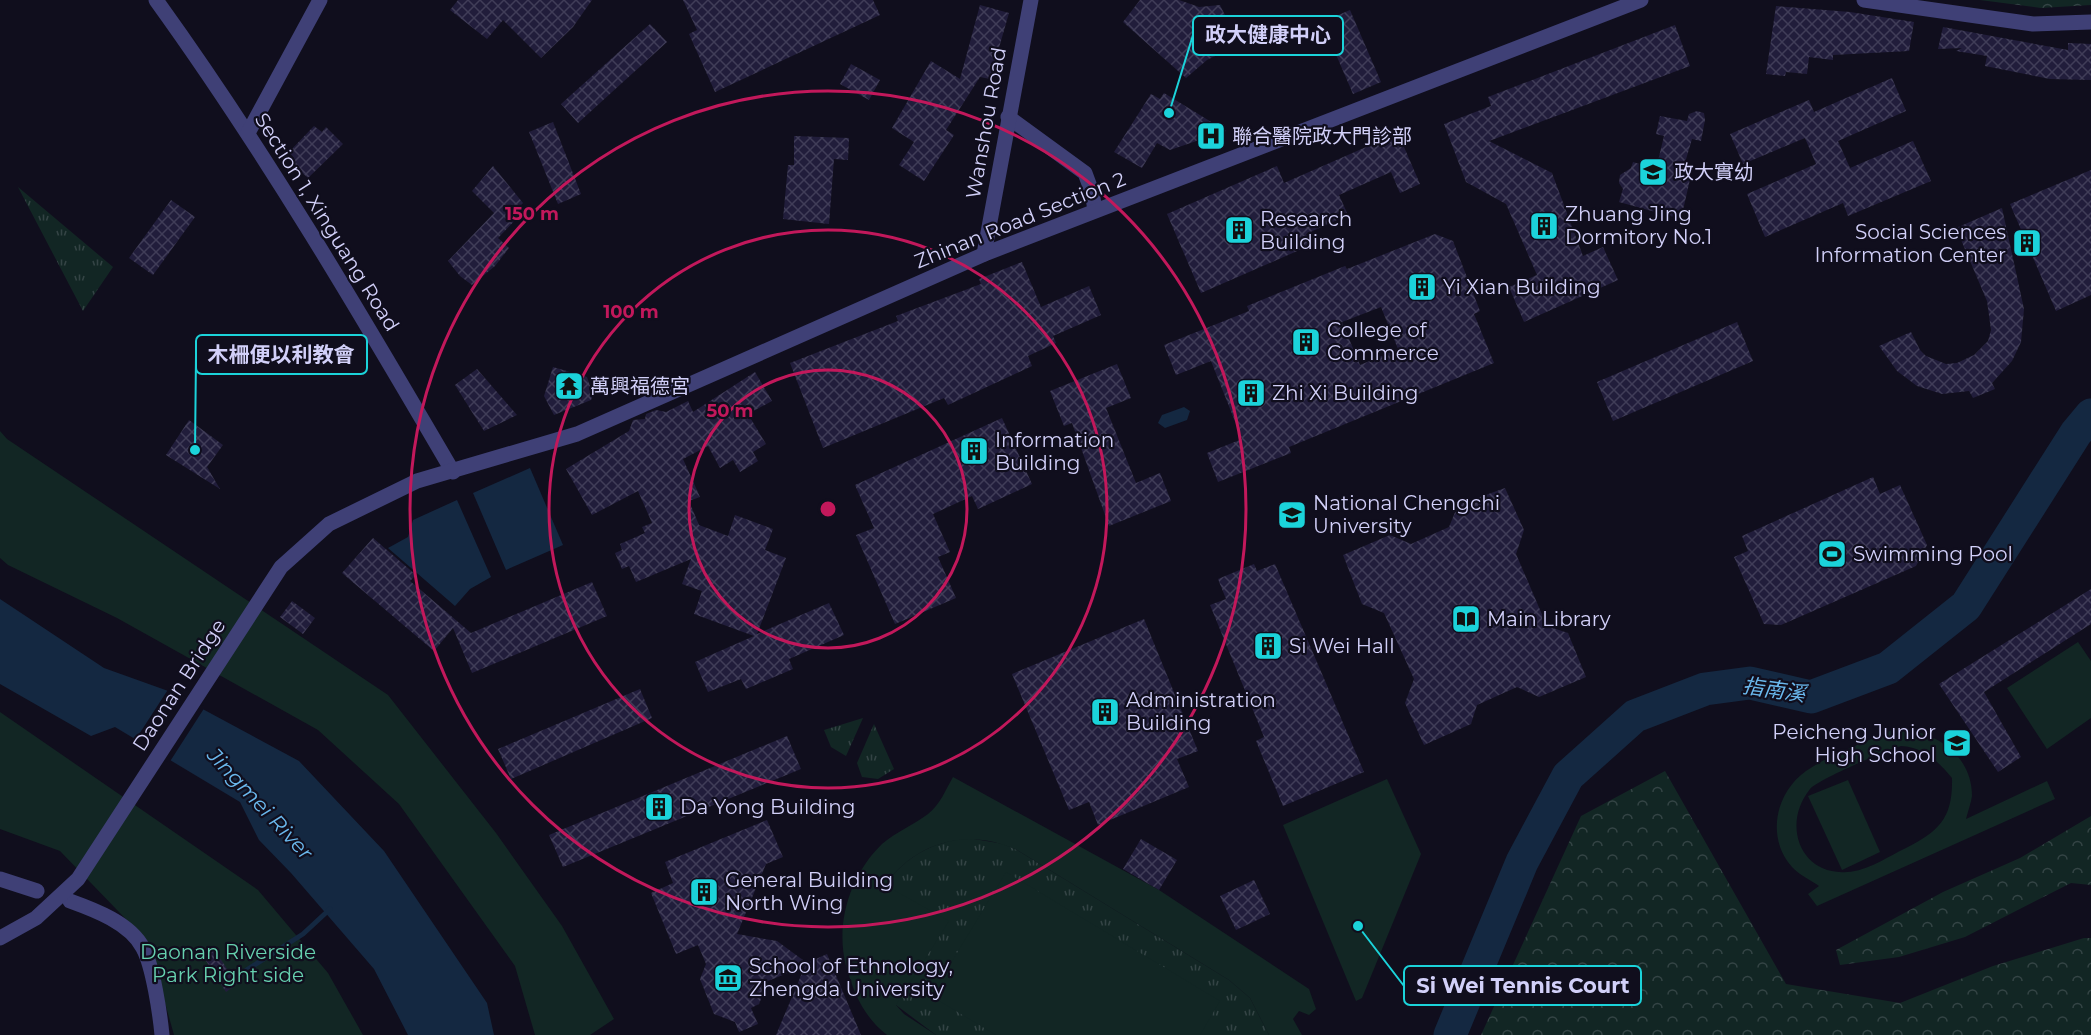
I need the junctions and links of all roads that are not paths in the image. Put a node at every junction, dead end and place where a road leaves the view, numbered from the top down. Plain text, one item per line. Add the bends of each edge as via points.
1 (156, 0) edge
2 (320, 0) edge
3 (1031, 0) edge
4 (1641, 0) edge
5 (1864, 0) edge
6 (2091, 22) edge
7 (1008, 117) junction
8 (248, 133) junction
9 (1095, 210) junction
10 (984, 254) junction
11 (453, 472) junction
12 (417, 481) joint
13 (0, 879) edge
14 (37, 891) dead end
15 (70, 901) dead end
16 (0, 938) edge
17 (162, 1035) edge

1 - 8 street, Section 1, Xinguang Road
2 - 8 street
3 - 7 street, Wanshou Road
4 - 9 street, Zhinan Road Section 2
5 - 6 street via 2033,24
7 - 9 street via 1084,173
7 - 10 street, Wanshou Road
8 - 11 street, Section 1, Xinguang Road via 314,235
9 - 10 street, Zhinan Road Section 2
10 - 11 street, Zhinan Road Section 2 via 576,434
11 - 12 street, Zhinan Road Section 2
12 - 16 street, Daonan Bridge via 329,524 281,567 78,879 36,918
13 - 14 street
15 - 17 street via 129,931 144,948

